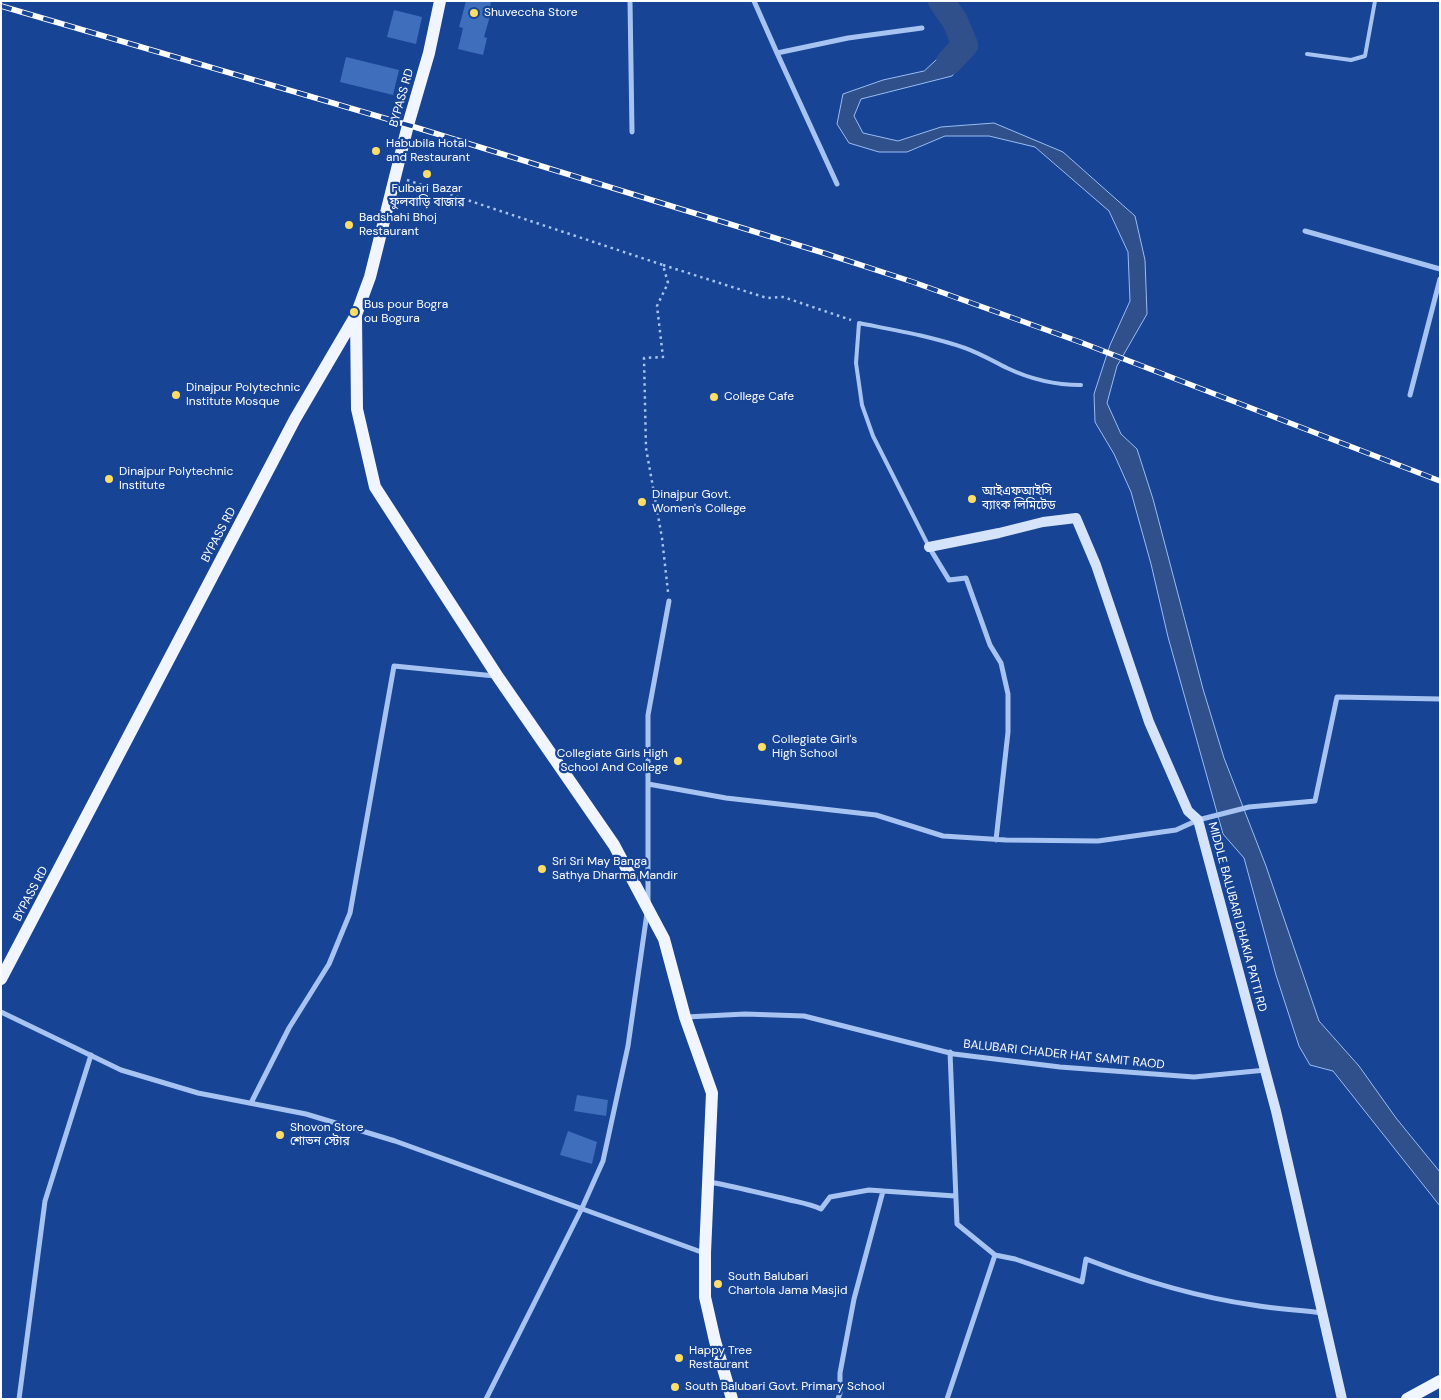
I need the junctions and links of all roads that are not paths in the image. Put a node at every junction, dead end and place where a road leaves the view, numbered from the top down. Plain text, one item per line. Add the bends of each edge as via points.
1 (440, 1) edge
2 (630, 1) edge
3 (754, 1) edge
4 (1375, 1) edge
5 (922, 28) dead end
6 (777, 53) junction
7 (1308, 54) dead end
8 (632, 132) dead end
9 (836, 184) dead end
10 (1305, 231) dead end
11 (1440, 269) edge
12 (1440, 279) edge
13 (356, 315) junction
14 (1081, 386) dead end
15 (1410, 395) dead end
16 (929, 547) junction
17 (669, 600) road end
18 (498, 677) junction
19 (1440, 698) edge
20 (648, 784) junction
21 (1198, 820) junction
22 (996, 840) junction
23 (648, 909) junction
24 (3, 972) edge
25 (1, 1012) edge
26 (685, 1017) junction
27 (950, 1052) junction
28 (91, 1055) junction
29 (1266, 1070) junction
30 (251, 1103) junction
31 (708, 1182) junction
32 (883, 1191) junction
33 (955, 1196) junction
34 (582, 1208) junction
35 (705, 1253) junction
36 (995, 1255) junction
37 (1323, 1313) junction
38 (1440, 1381) edge
39 (19, 1399) edge
40 (486, 1399) edge
41 (732, 1399) edge
42 (838, 1399) edge
43 (946, 1399) edge
44 (1342, 1399) edge
45 (1407, 1399) edge

1 - 13 main road, BYPASS RD via 370,277
2 - 8 street
3 - 6 street
4 - 7 lane via 1365,56 1351,60
5 - 6 street via 848,38
6 - 9 street
10 - 11 street
12 - 15 street
13 - 18 main road via 357,409 375,486
13 - 24 main road, BYPASS RD via 294,419
14 - 16 lane via 1040,380 966,349 859,323 856,363 862,405 873,436
16 - 21 street, MIDDLE BALUBARI DHAKIA PATTI RD via 1076,518 1096,565 1149,722 1188,811
16 - 22 street via 949,580 966,578 1003,671 1008,694 1008,732
17 - 20 street via 648,715
18 - 23 main road via 614,845
18 - 30 street via 394,666 350,913 330,964 290,1028
19 - 21 street via 1338,698 1316,802 1249,808
20 - 22 street via 726,798 876,815 943,836
20 - 23 street
21 - 22 street via 1176,830 1098,840
21 - 29 street, MIDDLE BALUBARI DHAKIA PATTI RD
23 - 26 main road via 664,939
23 - 34 street via 628,1046 605,1152
25 - 28 street
26 - 27 street, BALUBARI CHADER HAT SAMIT RAOD via 804,1016
26 - 31 main road via 712,1094
27 - 29 street, BALUBARI CHADER HAT SAMIT RAOD via 1060,1067 1194,1078
27 - 33 street
28 - 30 street via 120,1070 198,1093
28 - 39 street via 45,1201
29 - 37 street, MIDDLE BALUBARI DHAKIA PATTI RD
30 - 34 street via 306,1114 395,1141
31 - 32 street via 821,1209 830,1197 868,1190
31 - 35 main road
32 - 33 street
32 - 42 street via 854,1299
33 - 36 street via 957,1224
34 - 35 street
34 - 40 street
35 - 41 main road via 705,1297 714,1341
36 - 37 street via 1082,1282 1086,1259 1127,1275 1201,1296 1254,1306
36 - 43 street
37 - 44 street, MIDDLE BALUBARI DHAKIA PATTI RD
38 - 45 main road

